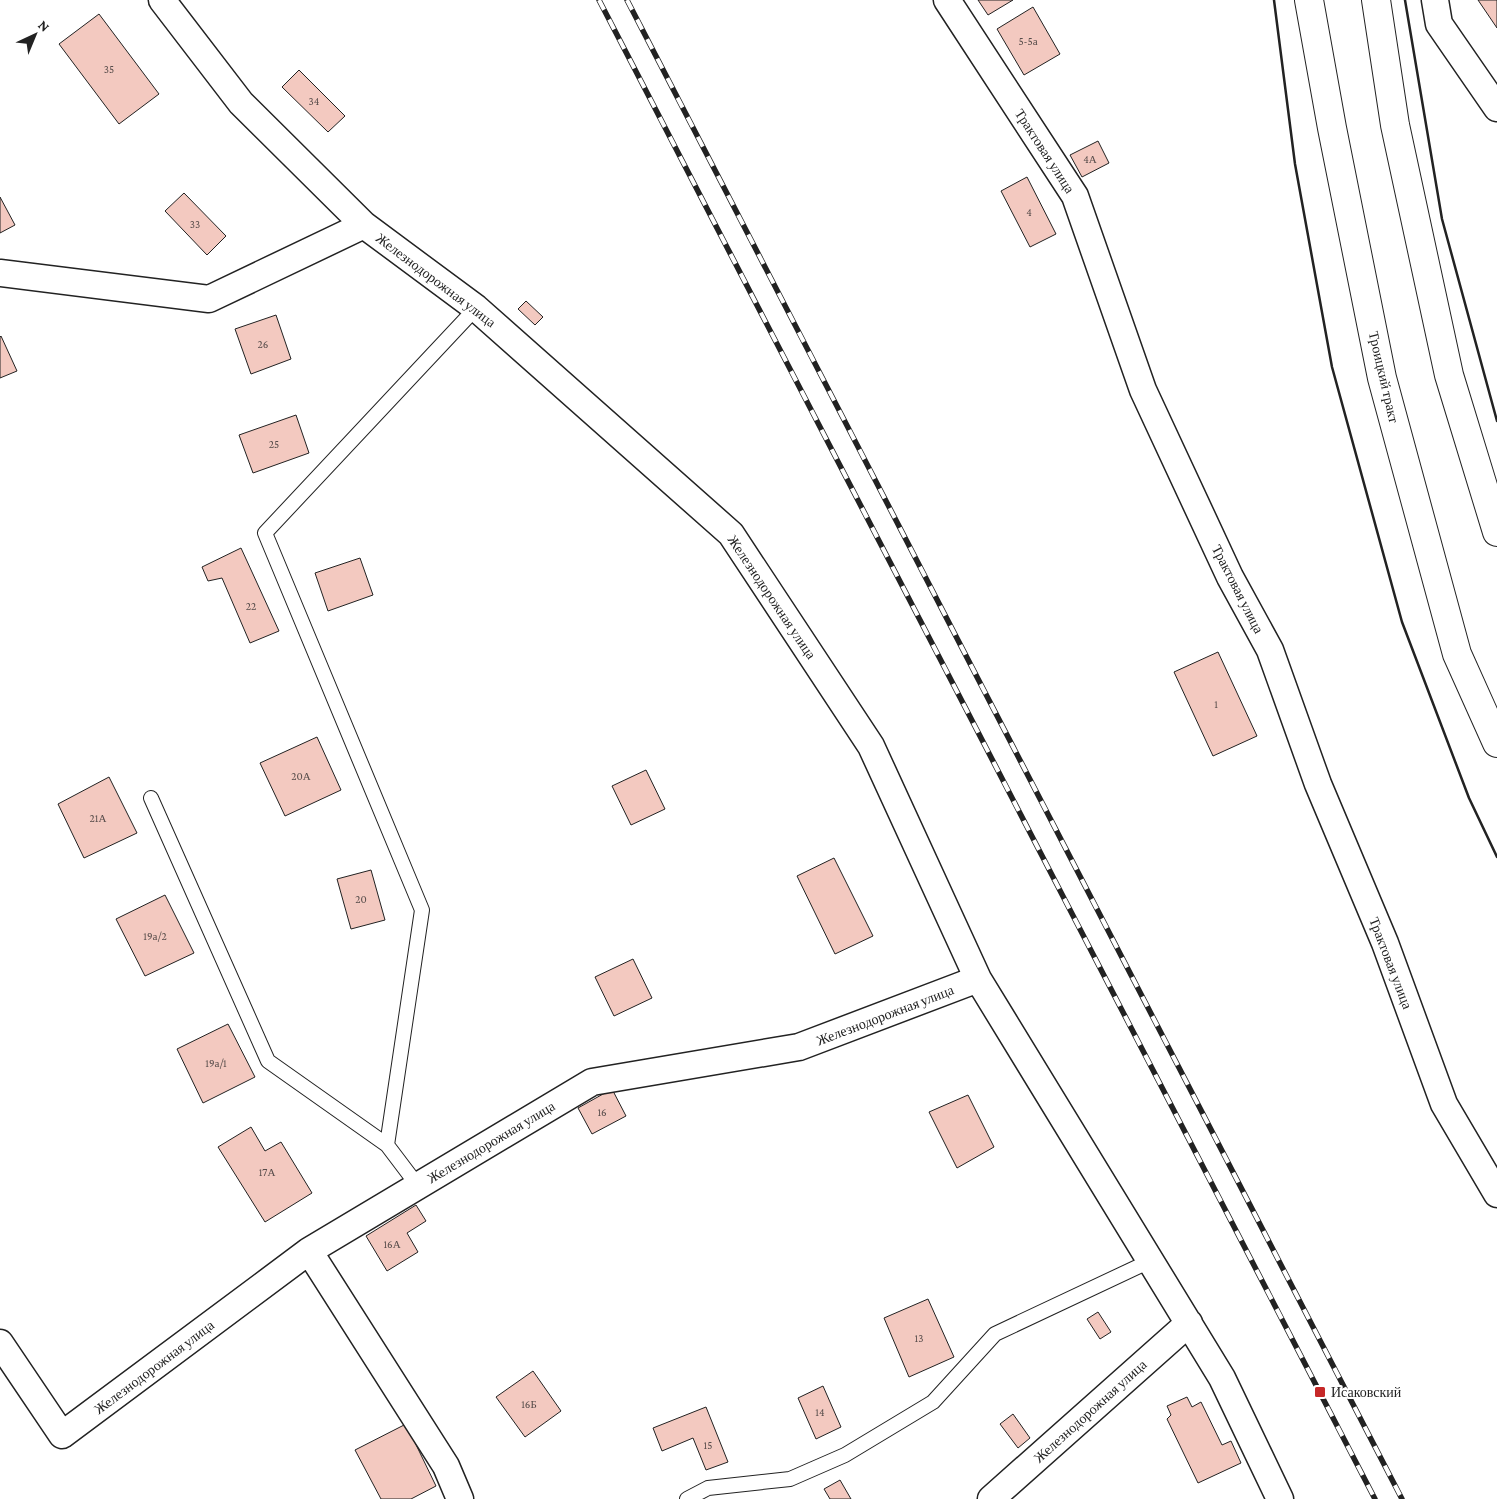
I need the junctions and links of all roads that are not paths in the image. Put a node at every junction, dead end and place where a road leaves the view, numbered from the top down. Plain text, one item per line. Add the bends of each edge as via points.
1 (162, 0) edge
2 (946, 0) edge
3 (1309, 0) edge
4 (1376, 0) edge
5 (1435, 0) edge
6 (1497, 108) edge
7 (364, 225) junction
8 (0, 273) edge
9 (476, 308) junction
10 (1497, 532) edge
11 (1497, 743) edge
12 (151, 798) dead end
13 (978, 979) junction
14 (386, 1145) junction
15 (418, 1186) junction
16 (1497, 1194) edge
17 (310, 1252) junction
18 (1150, 1260) junction
19 (1189, 1323) junction
20 (0, 1343) edge
21 (460, 1499) edge
22 (687, 1499) edge
23 (991, 1499) edge
24 (1280, 1499) edge

1 - 7 street, Железнодорожная улица via 241,103
2 - 16 street, Трактовая улица via 1074,196 1143,390 1230,578 1270,650 1318,784 1385,943 1444,1104
3 - 11 main road, Троицкий тракт via 1382,378 1457,654
4 - 10 main road via 1395,125 1449,375
5 - 6 street via 1439,24
7 - 8 street, Железнодорожная улица via 209,299
7 - 9 street, Железнодорожная улица
9 - 13 street, Железнодорожная улица via 731,534 871,746
9 - 14 lane via 265,534 422,910
12 - 14 lane via 268,1061
13 - 15 street, Железнодорожная улица via 799,1047 592,1082
13 - 18 street, Железнодорожная улица
14 - 15 lane
15 - 17 street, Железнодорожная улица
17 - 20 street, Железнодорожная улица via 62,1435
17 - 21 street via 446,1466
18 - 19 street, Железнодорожная улица
18 - 22 lane via 995,1334 933,1402 845,1455 790,1480 708,1488
19 - 23 street, Железнодорожная улица
19 - 24 street, Железнодорожная улица via 1222,1378

